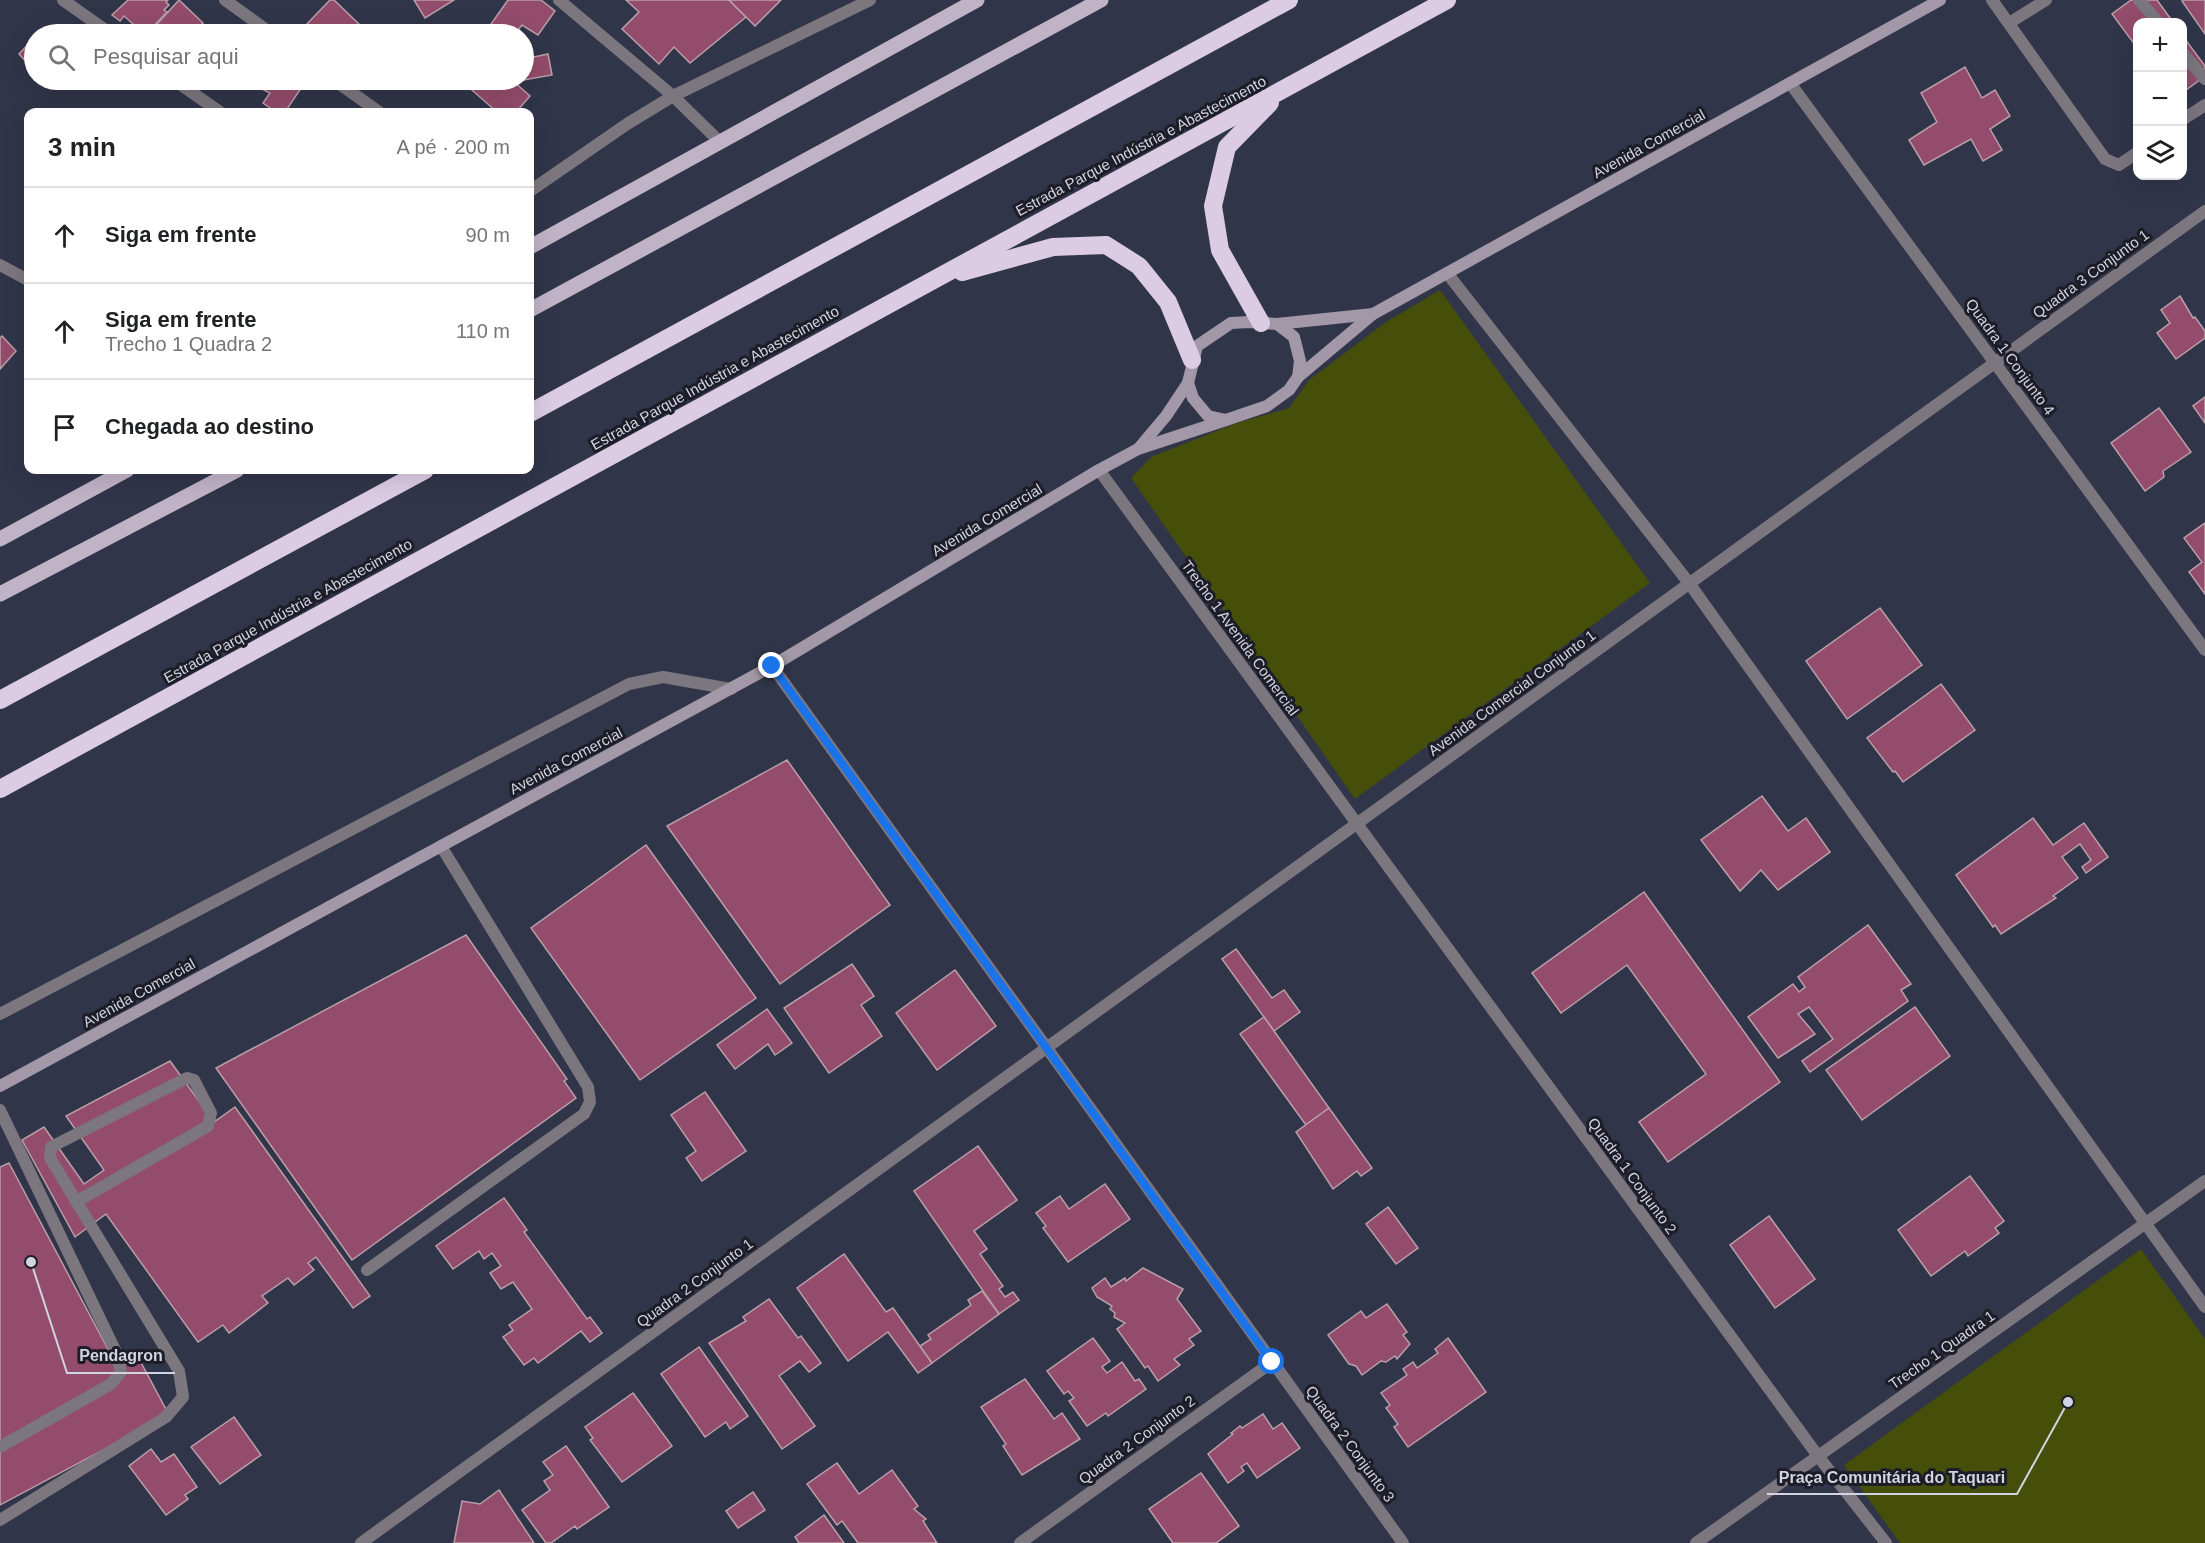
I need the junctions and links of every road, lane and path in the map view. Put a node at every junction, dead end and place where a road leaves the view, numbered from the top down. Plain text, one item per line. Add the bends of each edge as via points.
1 (63, 0) edge
2 (225, 0) edge
3 (559, 0) edge
4 (870, 0) edge
5 (977, 0) edge
6 (1101, 0) edge
7 (1288, 0) edge
8 (1447, 0) edge
9 (1940, 0) edge
10 (1992, 0) edge
11 (2046, 0) edge
12 (2139, 0) edge
13 (2155, 18) edge
14 (2009, 23) junction
15 (97, 24) edge
16 (258, 24) edge
17 (2187, 58) edge
18 (2205, 80) edge
19 (1790, 83) junction
20 (1283, 89) junction
21 (188, 90) edge
22 (348, 90) edge
23 (673, 96) junction
24 (2205, 105) edge
25 (214, 108) edge
26 (373, 108) edge
27 (2187, 117) edge
28 (719, 141) junction
29 (2133, 155) edge
30 (534, 188) edge
31 (2205, 211) edge
32 (534, 245) edge
33 (0, 265) edge
34 (1447, 273) junction
35 (24, 278) edge
36 (934, 279) junction
37 (534, 308) edge
38 (1373, 314) junction
39 (1269, 323) junction
40 (1192, 360) junction
41 (1995, 362) junction
42 (1298, 377) junction
43 (1188, 382) junction
44 (534, 410) edge
45 (1226, 420) junction
46 (1138, 449) junction
47 (1099, 470) junction
48 (120, 474) edge
49 (229, 474) edge
50 (418, 474) edge
51 (0, 539) edge
52 (1689, 584) junction
53 (0, 594) edge
54 (2205, 650) edge
55 (772, 666) junction
56 (731, 689) junction
57 (0, 700) edge
58 (0, 789) edge
59 (1358, 823) junction
60 (441, 846) junction
61 (0, 1014) edge
62 (1047, 1048) junction
63 (0, 1086) edge
64 (0, 1110) edge
65 (2205, 1182) edge
66 (76, 1202) junction
67 (2146, 1223) junction
68 (367, 1270) dead end
69 (2205, 1307) edge
70 (1272, 1362) junction
71 (0, 1447) edge
72 (1818, 1456) junction
73 (0, 1520) edge
74 (361, 1543) edge
75 (1020, 1543) edge
76 (1403, 1543) edge
77 (1696, 1543) edge
78 (1886, 1543) edge

1 - 15 street
2 - 16 street
3 - 23 street
4 - 23 street
5 - 28 main road
6 - 37 main road
7 - 44 highway
8 - 20 highway, Estrada Parque Indústria e Abastecimento
9 - 19 street, Avenida Comercial
10 - 14 street
11 - 14 street
12 - 13 street
14 - 29 street via 2105,159 2119,165
17 - 18 street
19 - 34 street, Avenida Comercial
19 - 41 street, Quadra 1 Conjunto 4
20 - 36 highway, Estrada Parque Indústria e Abastecimento
20 - 39 highway via 1227,147 1213,206 1220,250
21 - 25 street
22 - 26 street
23 - 28 street
23 - 30 street
24 - 27 street
28 - 32 main road
31 - 41 street, Quadra 3 Conjunto 1
33 - 35 street
34 - 38 street, Avenida Comercial
34 - 52 street
36 - 40 highway via 1053,248 1106,245 1139,266 1168,302
36 - 58 highway, Estrada Parque Indústria e Abastecimento
38 - 39 street, Avenida Comercial
38 - 42 street, Avenida Comercial
39 - 40 street via 1231,323 1197,346
39 - 42 street via 1294,337 1300,361
40 - 43 street
41 - 52 street, Avenida Comercial Conjunto 1
41 - 54 street, Quadra 1 Conjunto 4
42 - 45 street via 1289,390 1267,406
43 - 45 street via 1193,398 1208,416
43 - 46 street, Avenida Comercial
45 - 46 street, Avenida Comercial
46 - 47 street, Avenida Comercial
47 - 55 street, Avenida Comercial
47 - 59 street, Trecho 1 Avenida Comercial
48 - 51 main road
49 - 53 main road
50 - 57 highway
52 - 59 street, Avenida Comercial Conjunto 1
52 - 67 street
55 - 56 street, Avenida Comercial
55 - 62 street, Quadra 2 Conjunto 3
56 - 60 street, Avenida Comercial
56 - 61 street via 663,677 629,684
59 - 62 street, Avenida Comercial Conjunto 1
59 - 72 street, Quadra 1 Conjunto 2
60 - 63 street, Avenida Comercial
60 - 68 street via 588,1087 590,1102 584,1114
62 - 70 street, Quadra 2 Conjunto 3
62 - 74 street, Quadra 2 Conjunto 1
64 - 71 street via 115,1350 121,1372 111,1384
65 - 67 street, Trecho 1 Quadra 1
66 - 66 street via 208,1126 211,1113 194,1080 188,1078 51,1147 50,1158
66 - 73 street via 179,1371 183,1397 166,1417
67 - 69 street
67 - 72 street, Trecho 1 Quadra 1
70 - 75 street, Quadra 2 Conjunto 2
70 - 76 street, Quadra 2 Conjunto 3
72 - 77 street, Trecho 1 Quadra 1
72 - 78 street, Quadra 1 Conjunto 2

